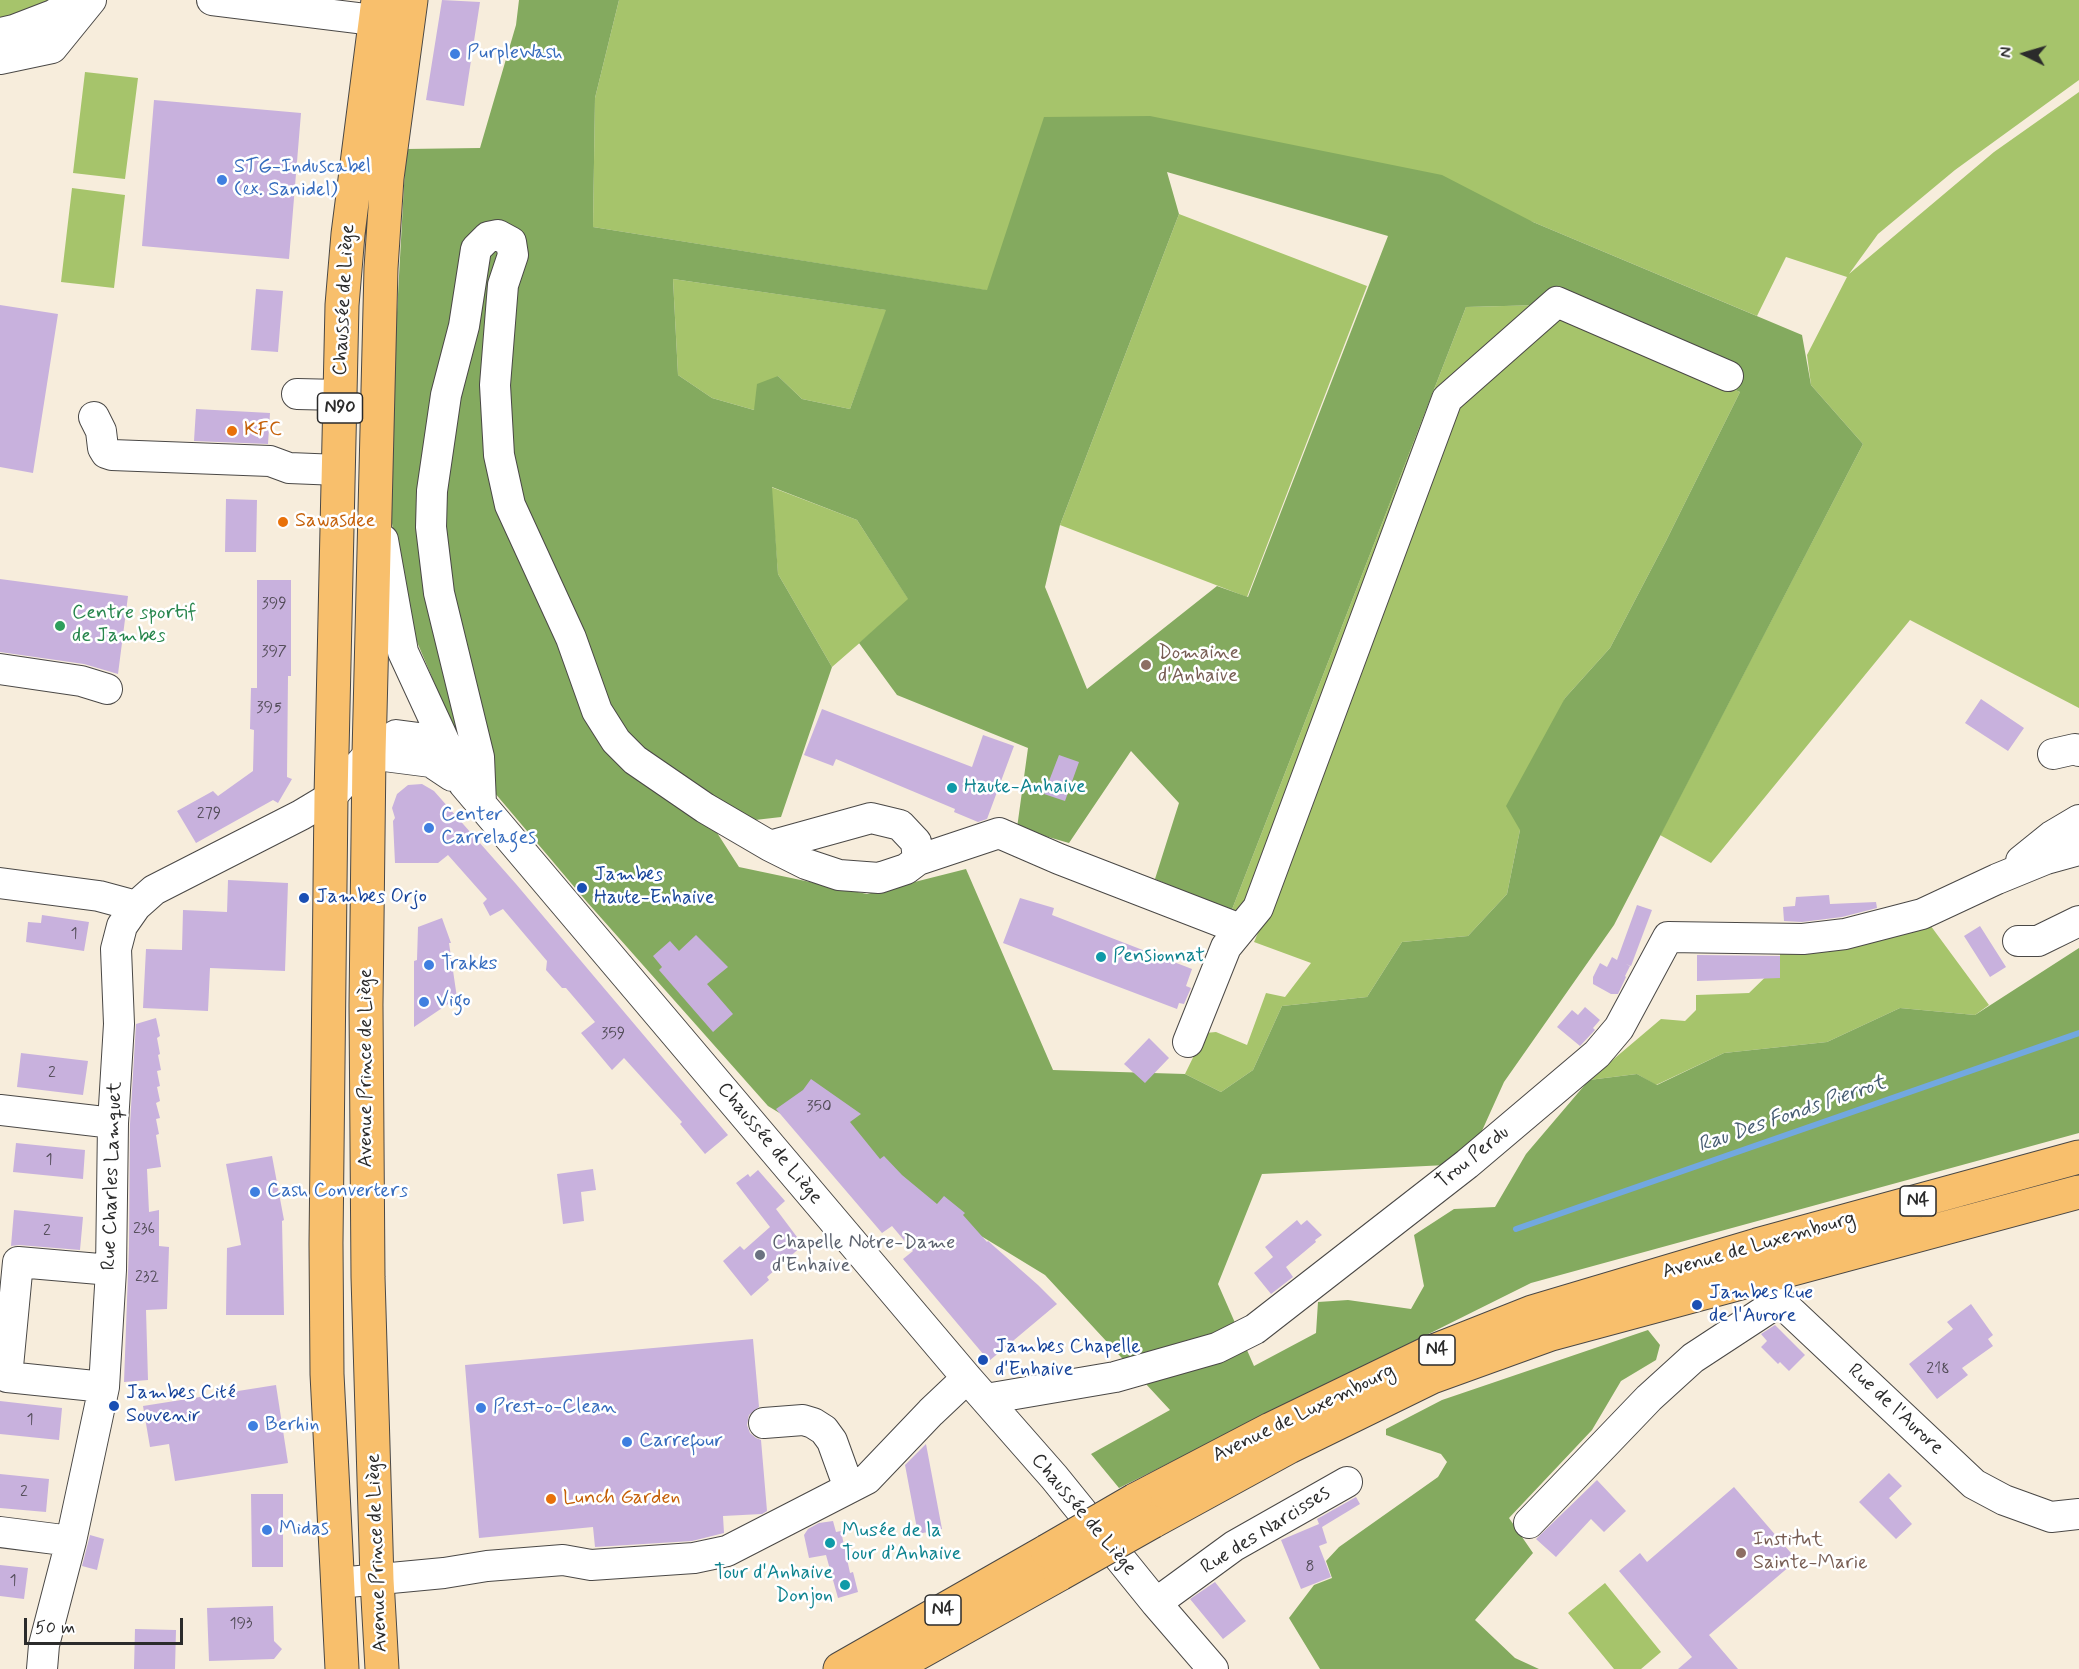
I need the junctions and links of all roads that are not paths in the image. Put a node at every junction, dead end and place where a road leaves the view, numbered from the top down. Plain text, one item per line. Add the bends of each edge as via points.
1 (78, 0) edge
2 (91, 0) edge
3 (212, 0) edge
4 (377, 10) edge
5 (409, 12) edge
6 (0, 33) edge
7 (0, 59) edge
8 (1728, 376) dead end
9 (297, 394) dead end
10 (340, 395) junction
11 (94, 417) dead end
12 (339, 470) junction
13 (376, 502) junction
14 (0, 669) edge
15 (106, 689) dead end
16 (449, 752) junction
17 (369, 754) junction
18 (472, 794) junction
19 (331, 797) junction
20 (2079, 820) edge
21 (770, 846) junction
22 (2079, 850) edge
23 (918, 860) junction
24 (1997, 879) junction
25 (0, 883) edge
26 (135, 906) junction
27 (2079, 921) edge
28 (1240, 929) junction
29 (2018, 941) dead end
30 (1188, 1042) dead end
31 (0, 1110) edge
32 (113, 1124) junction
33 (2079, 1157) edge
34 (2079, 1192) edge
35 (111, 1270) junction
36 (1767, 1274) junction
37 (6, 1323) edge
38 (104, 1387) junction
39 (976, 1388) junction
40 (764, 1423) dead end
41 (1347, 1482) dead end
42 (849, 1488) junction
43 (2079, 1514) edge
44 (1529, 1523) dead end
45 (0, 1532) edge
46 (71, 1541) junction
47 (1053, 1562) junction
48 (377, 1580) junction
49 (338, 1583) junction
50 (1156, 1603) junction
51 (42, 1669) edge
52 (342, 1669) edge
53 (382, 1669) edge
54 (840, 1669) edge
55 (890, 1669) edge
56 (1213, 1669) edge

1 - 6 street via 53,15
2 - 7 street via 52,48
3 - 4 street
4 - 5 street
4 - 10 main road, Chaussée de Liège / N90 via 348,234
5 - 13 main road, Chaussée de Liège / N90 via 387,178
8 - 28 street via 1557,302 1447,399 1257,908
9 - 10 street
10 - 12 main road, Chaussée de Liège / N90
11 - 12 street via 103,448 112,455 270,461 289,468
12 - 19 main road, Chaussée de Liège / N90
13 - 16 street, Chaussée de Liège via 403,652
13 - 17 main road, Avenue Prince de Liège / N90
14 - 15 street via 81,681
16 - 17 street via 419,738 396,735
16 - 18 street, Chaussée de Liège
17 - 18 street, Chaussée de Liège via 431,762
17 - 19 street
17 - 48 main road, Avenue Prince de Liège / N90 via 368,1277
18 - 21 street via 479,757 439,593 432,503 446,395 464,326 476,249 488,237 498,235 511,242 513,255 502,285 497,345 499,455 510,505 571,638 597,711 616,741 635,760
18 - 39 street, Chaussée de Liège
19 - 26 street, Rue Charles Lamquet via 154,890
19 - 49 main road, Avenue Prince de Liège / N90 via 326,1267 327,1374
20 - 24 street
21 - 23 street via 839,875 879,878 906,870
21 - 23 street via 871,818 900,825 916,842
22 - 24 street
23 - 28 street via 999,833
24 - 39 street, Trou Perdu via 1922,914 1845,934 1803,939 1668,937 1619,1028 1597,1054 1467,1164 1255,1329 1217,1348 1115,1377
25 - 26 street via 99,896
26 - 32 street, Rue Charles Lamquet via 122,926 116,949 119,1024
27 - 29 street via 2038,941
28 - 30 street via 1226,947
31 - 32 street
32 - 35 street, Rue Charles Lamquet
33 - 36 main road, Avenue de Luxembourg / N4
34 - 36 main road, Avenue de Luxembourg / N4
35 - 37 street via 18,1262
35 - 38 street, Rue Charles Lamquet
36 - 43 street, Rue de l'Aurore via 1974,1484 2051,1517
36 - 44 street via 1720,1340 1648,1398
36 - 47 main road, Avenue de Luxembourg / N4, bridge via 1532,1312 1426,1354 1270,1429 1144,1511
37 - 38 street via 7,1377
38 - 46 street, Rue Charles Lamquet
39 - 42 street via 931,1412 867,1479
39 - 50 street, Chaussée de Liège
40 - 42 street via 803,1420 824,1430
41 - 50 street, Rue des Narcisses via 1234,1546
42 - 48 street via 727,1551 694,1558 591,1565 562,1560
45 - 46 street
46 - 51 street, Rue Charles Lamquet via 44,1645
47 - 54 main road, Avenue de Luxembourg / N4
47 - 55 main road, Avenue de Luxembourg / N4
48 - 49 street
48 - 53 main road, Avenue Prince de Liège / N90
49 - 52 main road, Avenue Prince de Liège / N90
50 - 56 street, Chaussée de Liège

